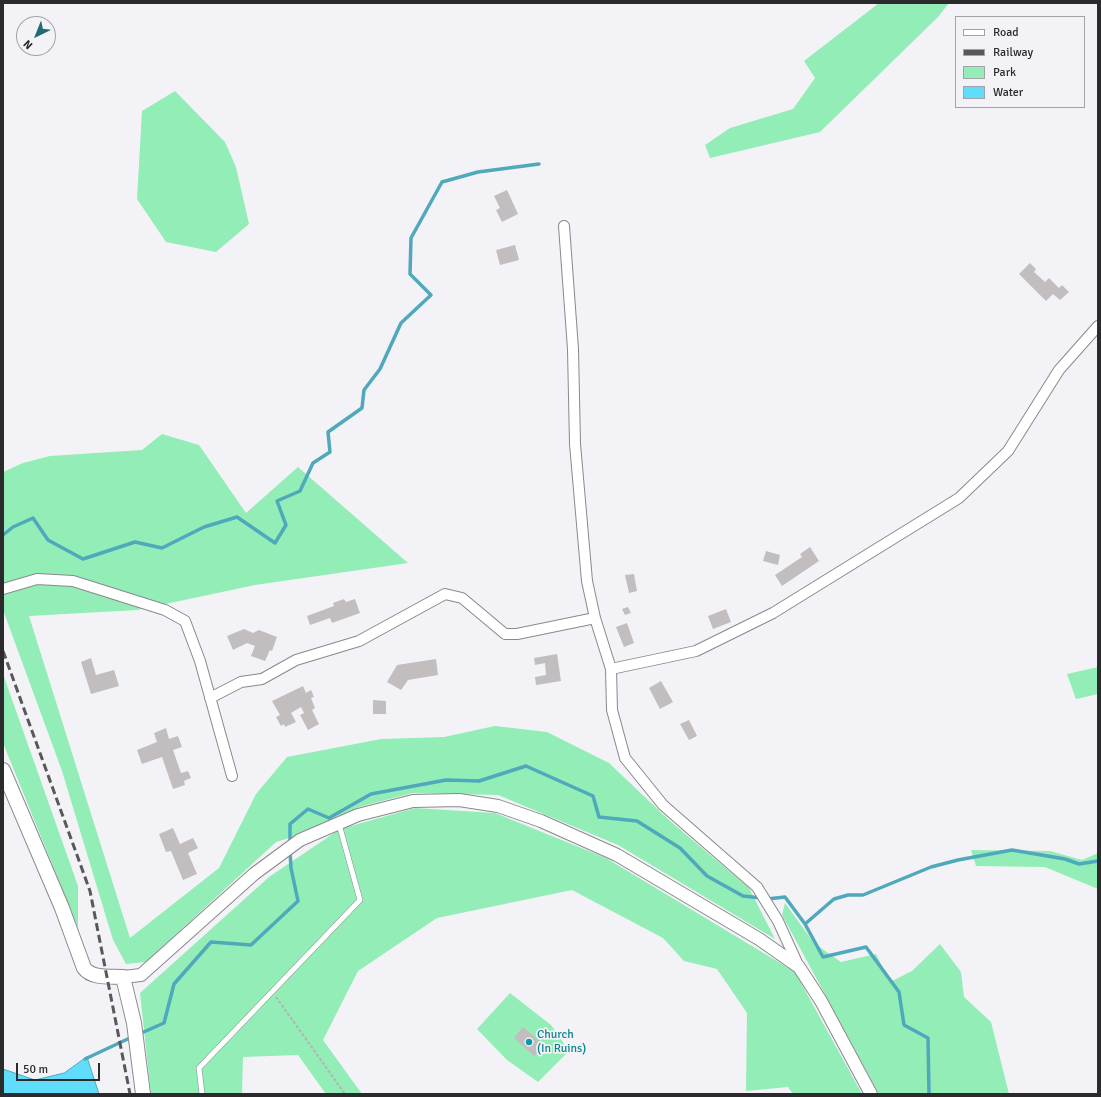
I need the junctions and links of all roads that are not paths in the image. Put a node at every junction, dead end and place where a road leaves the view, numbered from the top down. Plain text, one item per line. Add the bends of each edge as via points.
1 (564, 226) dead end
2 (1098, 326) edge
3 (3, 589) edge
4 (595, 618) junction
5 (611, 669) junction
6 (210, 698) junction
7 (3, 770) edge
8 (232, 776) dead end
9 (339, 823) junction
10 (799, 967) junction
11 (123, 977) junction
12 (143, 1094) edge
13 (202, 1094) edge
14 (871, 1094) edge

1 - 4 street via 573,349 575,444 587,581
2 - 5 street via 1058,370 1008,451 960,498 773,613 703,648
3 - 6 street via 37,579 73,581 165,610 185,621 200,660
4 - 5 street
4 - 6 street via 517,634 505,634 462,598 445,594 359,640 296,660 262,678 241,682
5 - 10 street via 612,710 625,758 663,805 756,887 778,921
6 - 8 street
7 - 11 main road via 62,908 84,968 92,975
9 - 10 street via 358,815 413,800 459,800 498,806 540,821 617,855 758,939
9 - 11 street via 300,840 280,854 141,975
9 - 13 lane via 360,900 199,1068
10 - 14 street via 821,1001
11 - 12 main road via 134,1023

